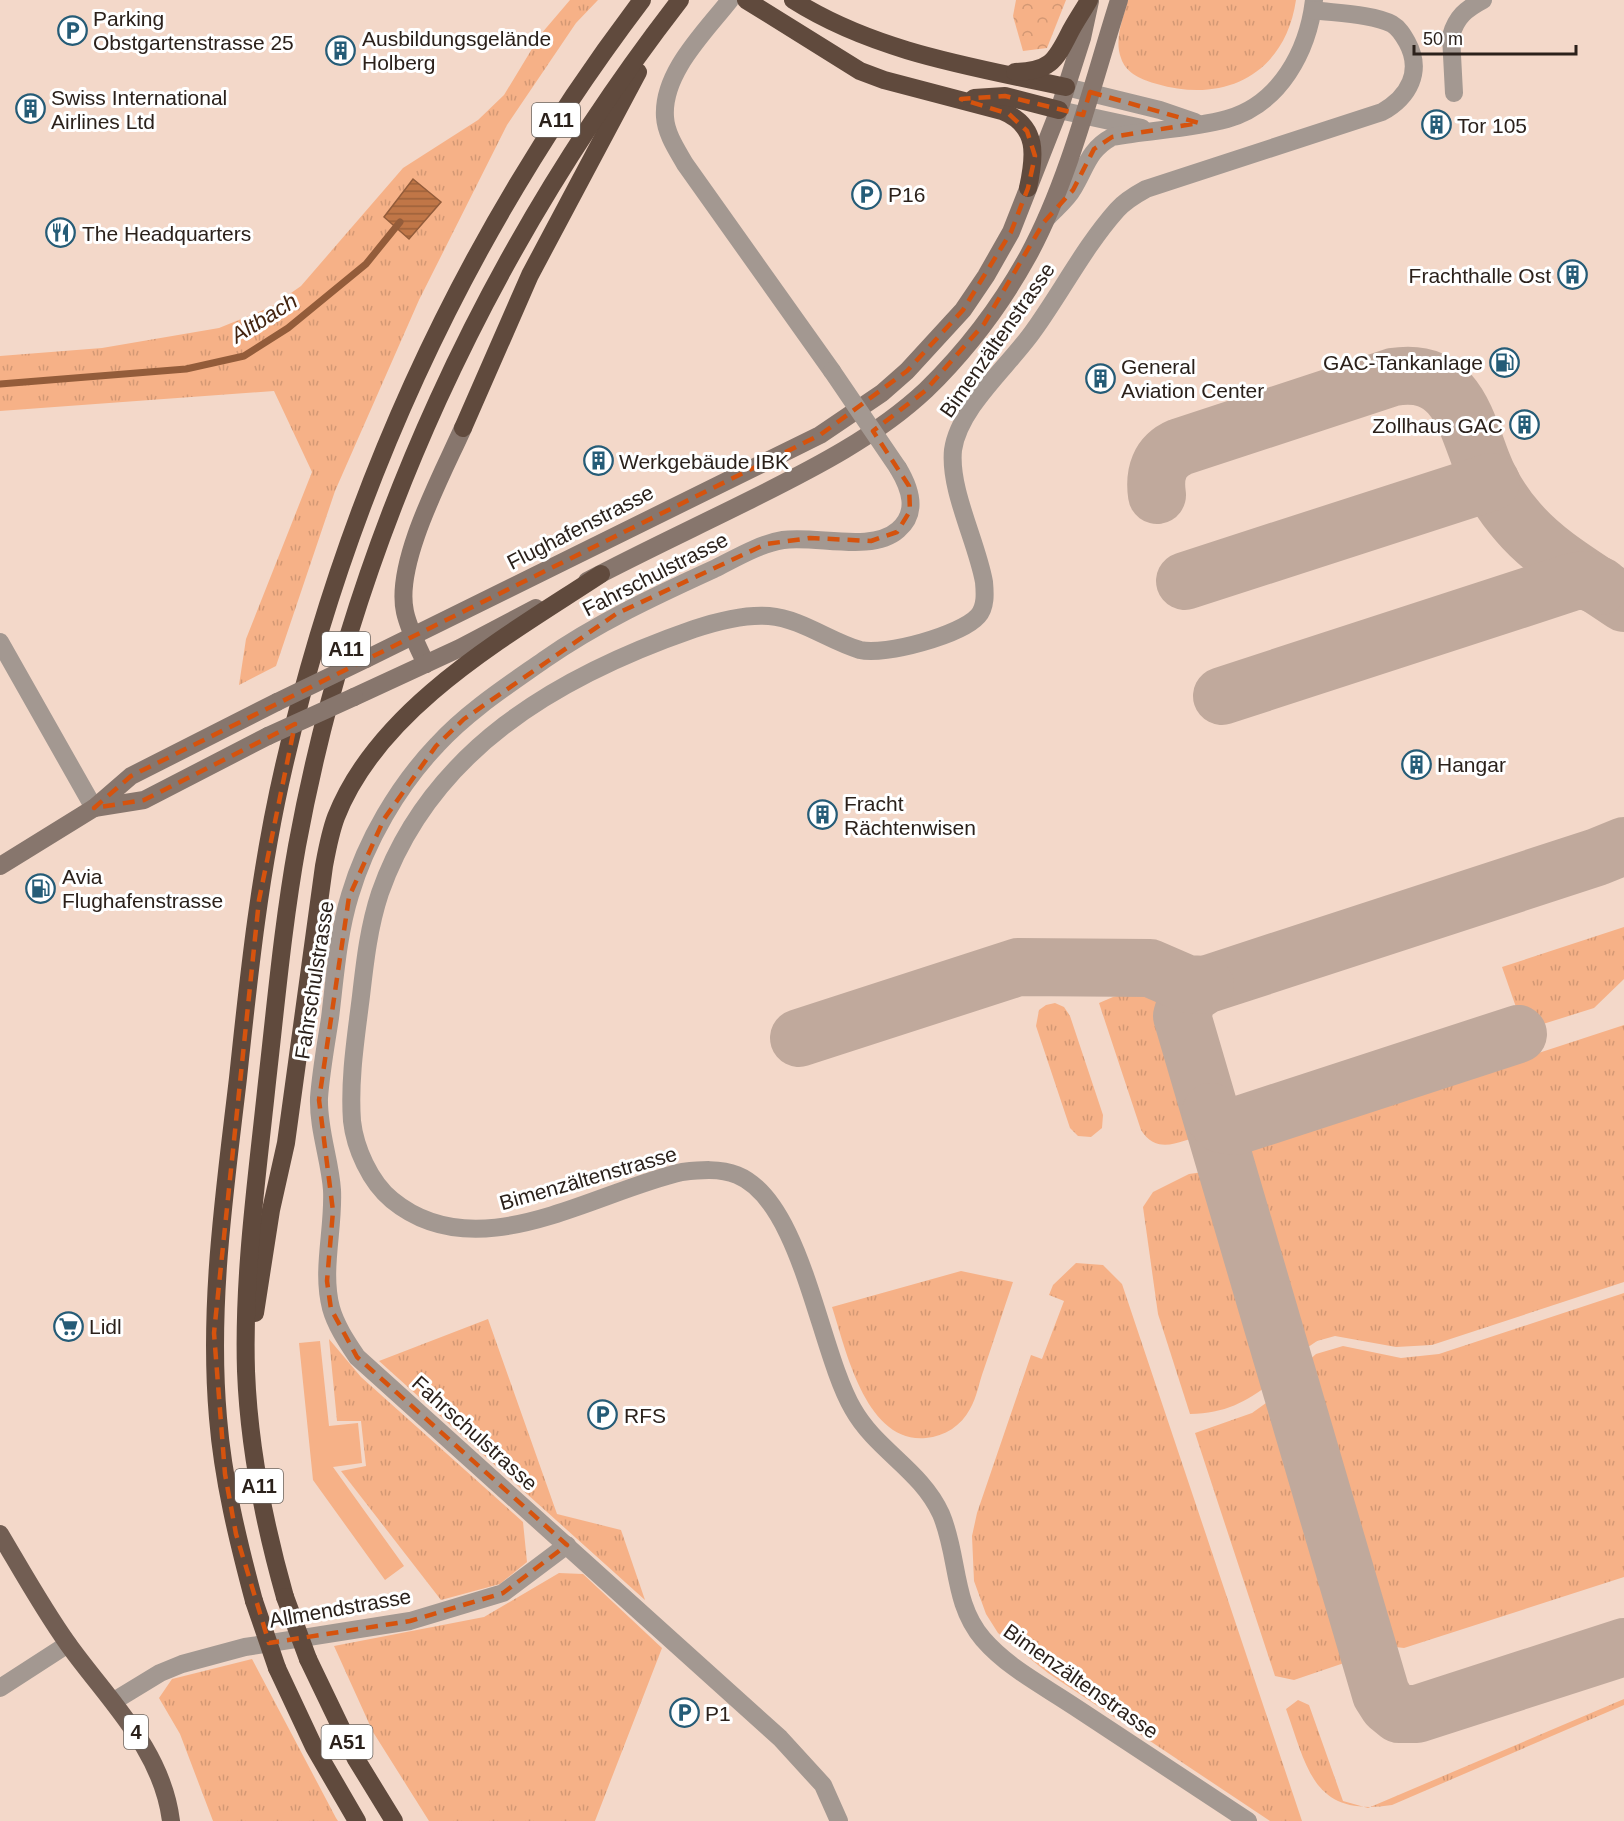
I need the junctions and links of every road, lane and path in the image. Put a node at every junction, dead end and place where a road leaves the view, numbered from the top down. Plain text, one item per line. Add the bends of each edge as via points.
1 (642, 0) edge
2 (730, 0) edge
3 (746, 0) edge
4 (793, 0) edge
5 (1089, 0) edge
6 (1119, 0) edge
7 (1483, 0) edge
8 (677, 5) edge
9 (1314, 5) edge
10 (995, 72) junction
11 (1066, 87) junction
12 (1090, 92) junction
13 (1454, 93) dead end
14 (961, 99) junction
15 (1059, 110) junction
16 (1083, 115) junction
17 (1199, 123) junction
18 (1150, 130) junction
19 (1028, 189) junction
20 (1044, 222) junction
21 (463, 428) joint
22 (601, 574) junction
23 (413, 636) junction
24 (0, 642) edge
25 (426, 664) junction
26 (94, 808) junction
27 (0, 866) edge
28 (246, 1371) junction
29 (0, 1534) edge
30 (567, 1545) junction
31 (285, 1597) joint
32 (254, 1601) joint
33 (68, 1644) junction
34 (0, 1688) edge
35 (114, 1701) junction
36 (170, 1813) edge
37 (357, 1821) edge
38 (394, 1821) edge
39 (839, 1821) edge
40 (1248, 1821) edge

1 - 32 highway, A11 via 561,112 511,192 474,256 412,381 342,560 284,765 252,951 214,1333 225,1474
2 - 30 street, Fahrschulstrasse, bridge via 673,78 665,106 669,132 685,164 898,468 909,486 910,511 897,532 871,541 810,538 766,544 616,614 464,719 436,746 407,782 372,842 349,897 336,963 319,1100 333,1211 327,1281 331,1309 342,1334 357,1357
3 - 14 highway via 860,71
4 - 10 highway via 827,20 885,44
5 - 10 highway via 1053,62 1028,72
5 - 11 main road, Flughafenstrasse
6 - 12 main road, Flughafenstrasse
7 - 13 street via 1464,11 1453,27
8 - 21 highway via 530,275
8 - 28 highway, A11 via 568,157 492,288 405,474 354,619 309,791 287,908 246,1281
9 - 17 street, Flughafenstrasse via 1304,47 1285,79 1241,114
9 - 40 street, Bimenzältenstrasse via 1384,21 1397,28 1414,61 1410,86 1382,112 1146,189 1108,221 957,435 953,453 956,482 984,582 980,614 955,629 892,651 864,651 773,616 750,615 723,621 643,648 589,672 513,718 484,740 439,787 420,811 392,864 372,923 352,1073 352,1124 364,1162 382,1191 410,1214 438,1226 467,1230 501,1228 682,1172 736,1174 752,1183 771,1202 786,1230 852,1408 873,1436 919,1478 937,1506 962,1605 973,1627 1011,1665
10 - 11 highway
11 - 12 street
11 - 15 main road, Flughafenstrasse
12 - 16 main road, Flughafenstrasse
12 - 17 street
14 - 15 highway via 1005,96
14 - 19 highway via 1009,114 1027,131 1035,156
15 - 16 street, Flughafenstrasse
15 - 19 main road, Flughafenstrasse
16 - 18 street, Flughafenstrasse
16 - 20 main road, Flughafenstrasse
17 - 18 street, Flughafenstrasse
18 - 20 street, Flughafenstrasse via 1112,137 1094,149 1073,190
19 - 23 main road, Flughafenstrasse via 1011,232 963,310 936,343 882,393 820,435
20 - 22 main road, Flughafenstrasse via 1028,256 984,324 925,391 895,415 796,477
21 - 23 main road via 430,502 407,569 405,611
22 - 25 main road, Flughafenstrasse
22 - 28 highway via 502,639 429,696 370,757 336,818 324,866 286,1143
23 - 25 main road
23 - 26 main road, Flughafenstrasse, bridge via 131,776
24 - 26 street
25 - 26 main road, Flughafenstrasse, bridge via 268,736 144,800
26 - 27 main road, Flughafenstrasse
28 - 31 highway, A11 via 259,1486
29 - 33 main road, 4
30 - 35 street, Allmendstrasse via 503,1593 410,1621 245,1647 182,1664
30 - 39 street, Fahrschulstrasse via 813,1771 832,1800
31 - 38 highway, A51, bridge via 308,1659 356,1759
32 - 37 highway, A51, bridge via 277,1668 314,1747
33 - 34 street
33 - 35 main road, 4
35 - 36 main road, 4 via 140,1737 159,1775

